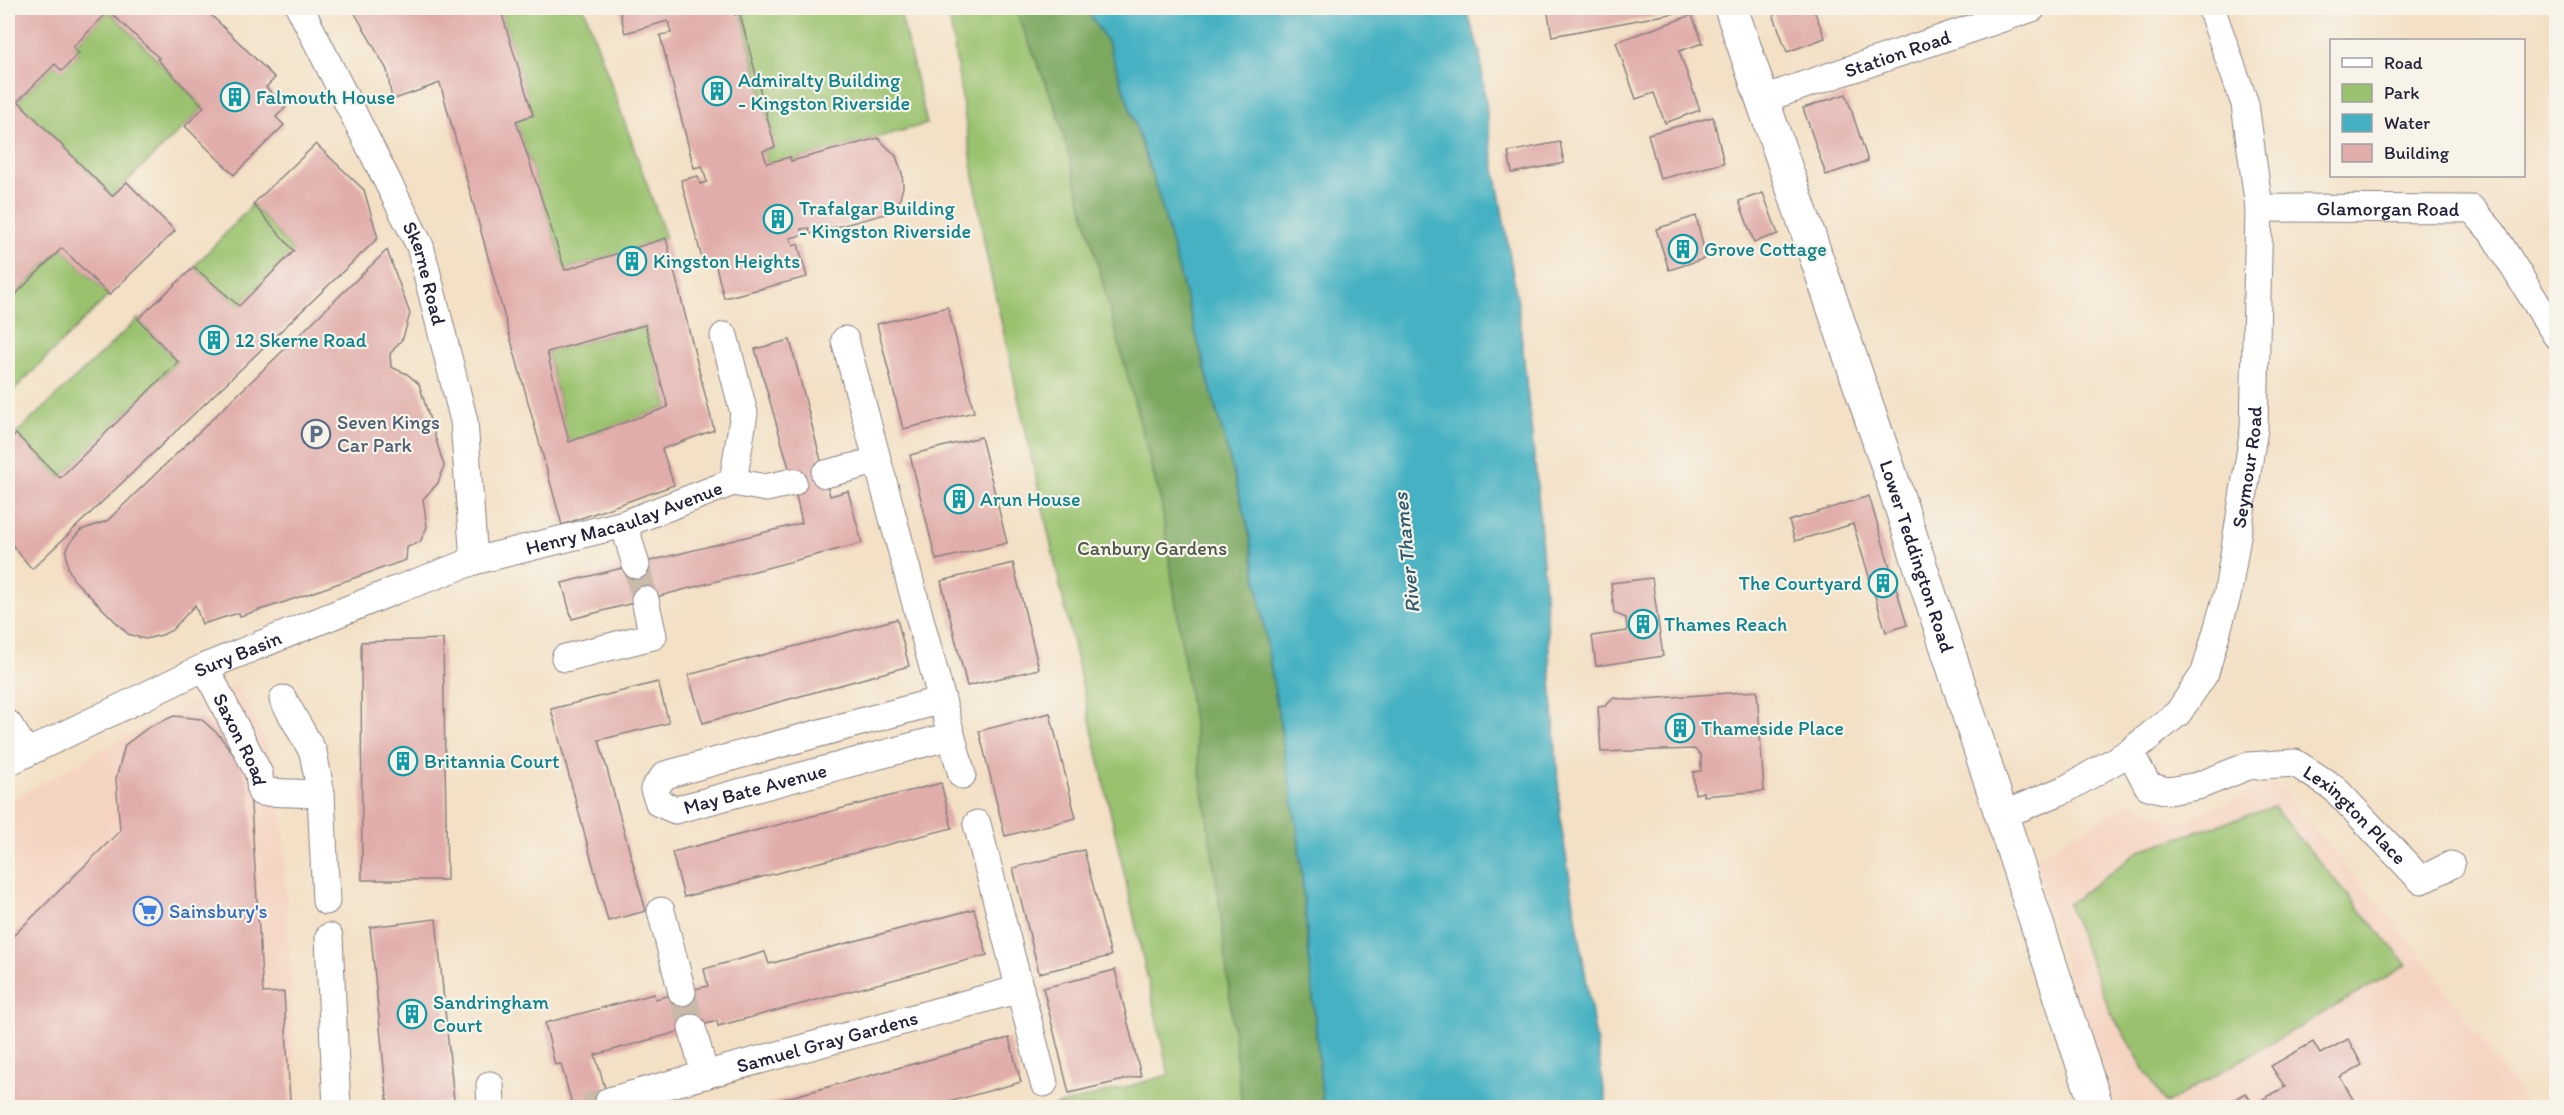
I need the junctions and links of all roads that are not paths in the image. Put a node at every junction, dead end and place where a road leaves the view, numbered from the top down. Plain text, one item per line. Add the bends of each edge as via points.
1 (300, 8) edge
2 (1731, 8) edge
3 (2032, 8) edge
4 (2211, 8) edge
5 (1763, 99) junction
6 (2259, 208) junction
7 (2556, 335) edge
8 (724, 336) dead end
9 (845, 340) dead end
10 (877, 461) junction
11 (825, 474) dead end
12 (793, 482) dead end
13 (733, 483) junction
14 (624, 524) junction
15 (474, 561) junction
16 (636, 565) tunnel mouth
17 (645, 600) tunnel mouth
18 (566, 658) dead end
19 (206, 667) junction
20 (283, 699) dead end
21 (942, 700) junction
22 (8, 724) edge
23 (951, 736) junction
24 (2130, 752) junction
25 (17, 758) edge
26 (962, 775) dead end
27 (321, 794) junction
28 (2000, 816) junction
29 (977, 824) dead end
30 (2451, 865) dead end
31 (326, 901) dead end
32 (661, 911) dead end
33 (329, 937) dead end
34 (1020, 989) junction
35 (682, 992) tunnel mouth
36 (692, 1028) tunnel mouth
37 (705, 1075) junction
38 (1044, 1083) dead end
39 (609, 1101) tunnel mouth
40 (639, 1101) edge
41 (337, 1107) edge
42 (2097, 1107) edge

1 - 15 street, Skerne Road via 420,246 464,421
2 - 5 street, Lower Teddington Road
3 - 5 street, Station Road
4 - 6 street, Seymour Road via 2245,104
5 - 28 street, Lower Teddington Road via 1891,476
6 - 7 street, Glamorgan Road via 2472,209 2492,232
6 - 24 street, Seymour Road via 2254,429 2228,592 2205,673 2178,714
8 - 13 street, Henry Macaulay Avenue via 744,413
9 - 10 street
10 - 11 street
10 - 21 street
12 - 13 street via 766,488
13 - 14 street, Henry Macaulay Avenue
14 - 15 street, Henry Macaulay Avenue
14 - 16 street
15 - 19 street, Sury Basin
17 - 18 street via 652,636
19 - 25 street, Sury Basin
19 - 27 street, Saxon Road via 259,774 261,792
20 - 27 street via 313,752
21 - 23 street
21 - 23 street, May Bate Avenue via 665,775 654,789 658,803 675,810
22 - 25 street
23 - 26 street
24 - 28 street, Seymour Road via 2066,789
24 - 30 street, Lexington Place via 2148,786 2168,791 2198,786 2248,766 2295,763 2334,788 2421,880
27 - 31 street
28 - 42 street, Lower Teddington Road
29 - 34 street
32 - 35 street
33 - 41 street
34 - 37 street, Samuel Gray Gardens
34 - 38 street
36 - 37 street
37 - 40 street, Samuel Gray Gardens
39 - 40 street, Samuel Gray Gardens

